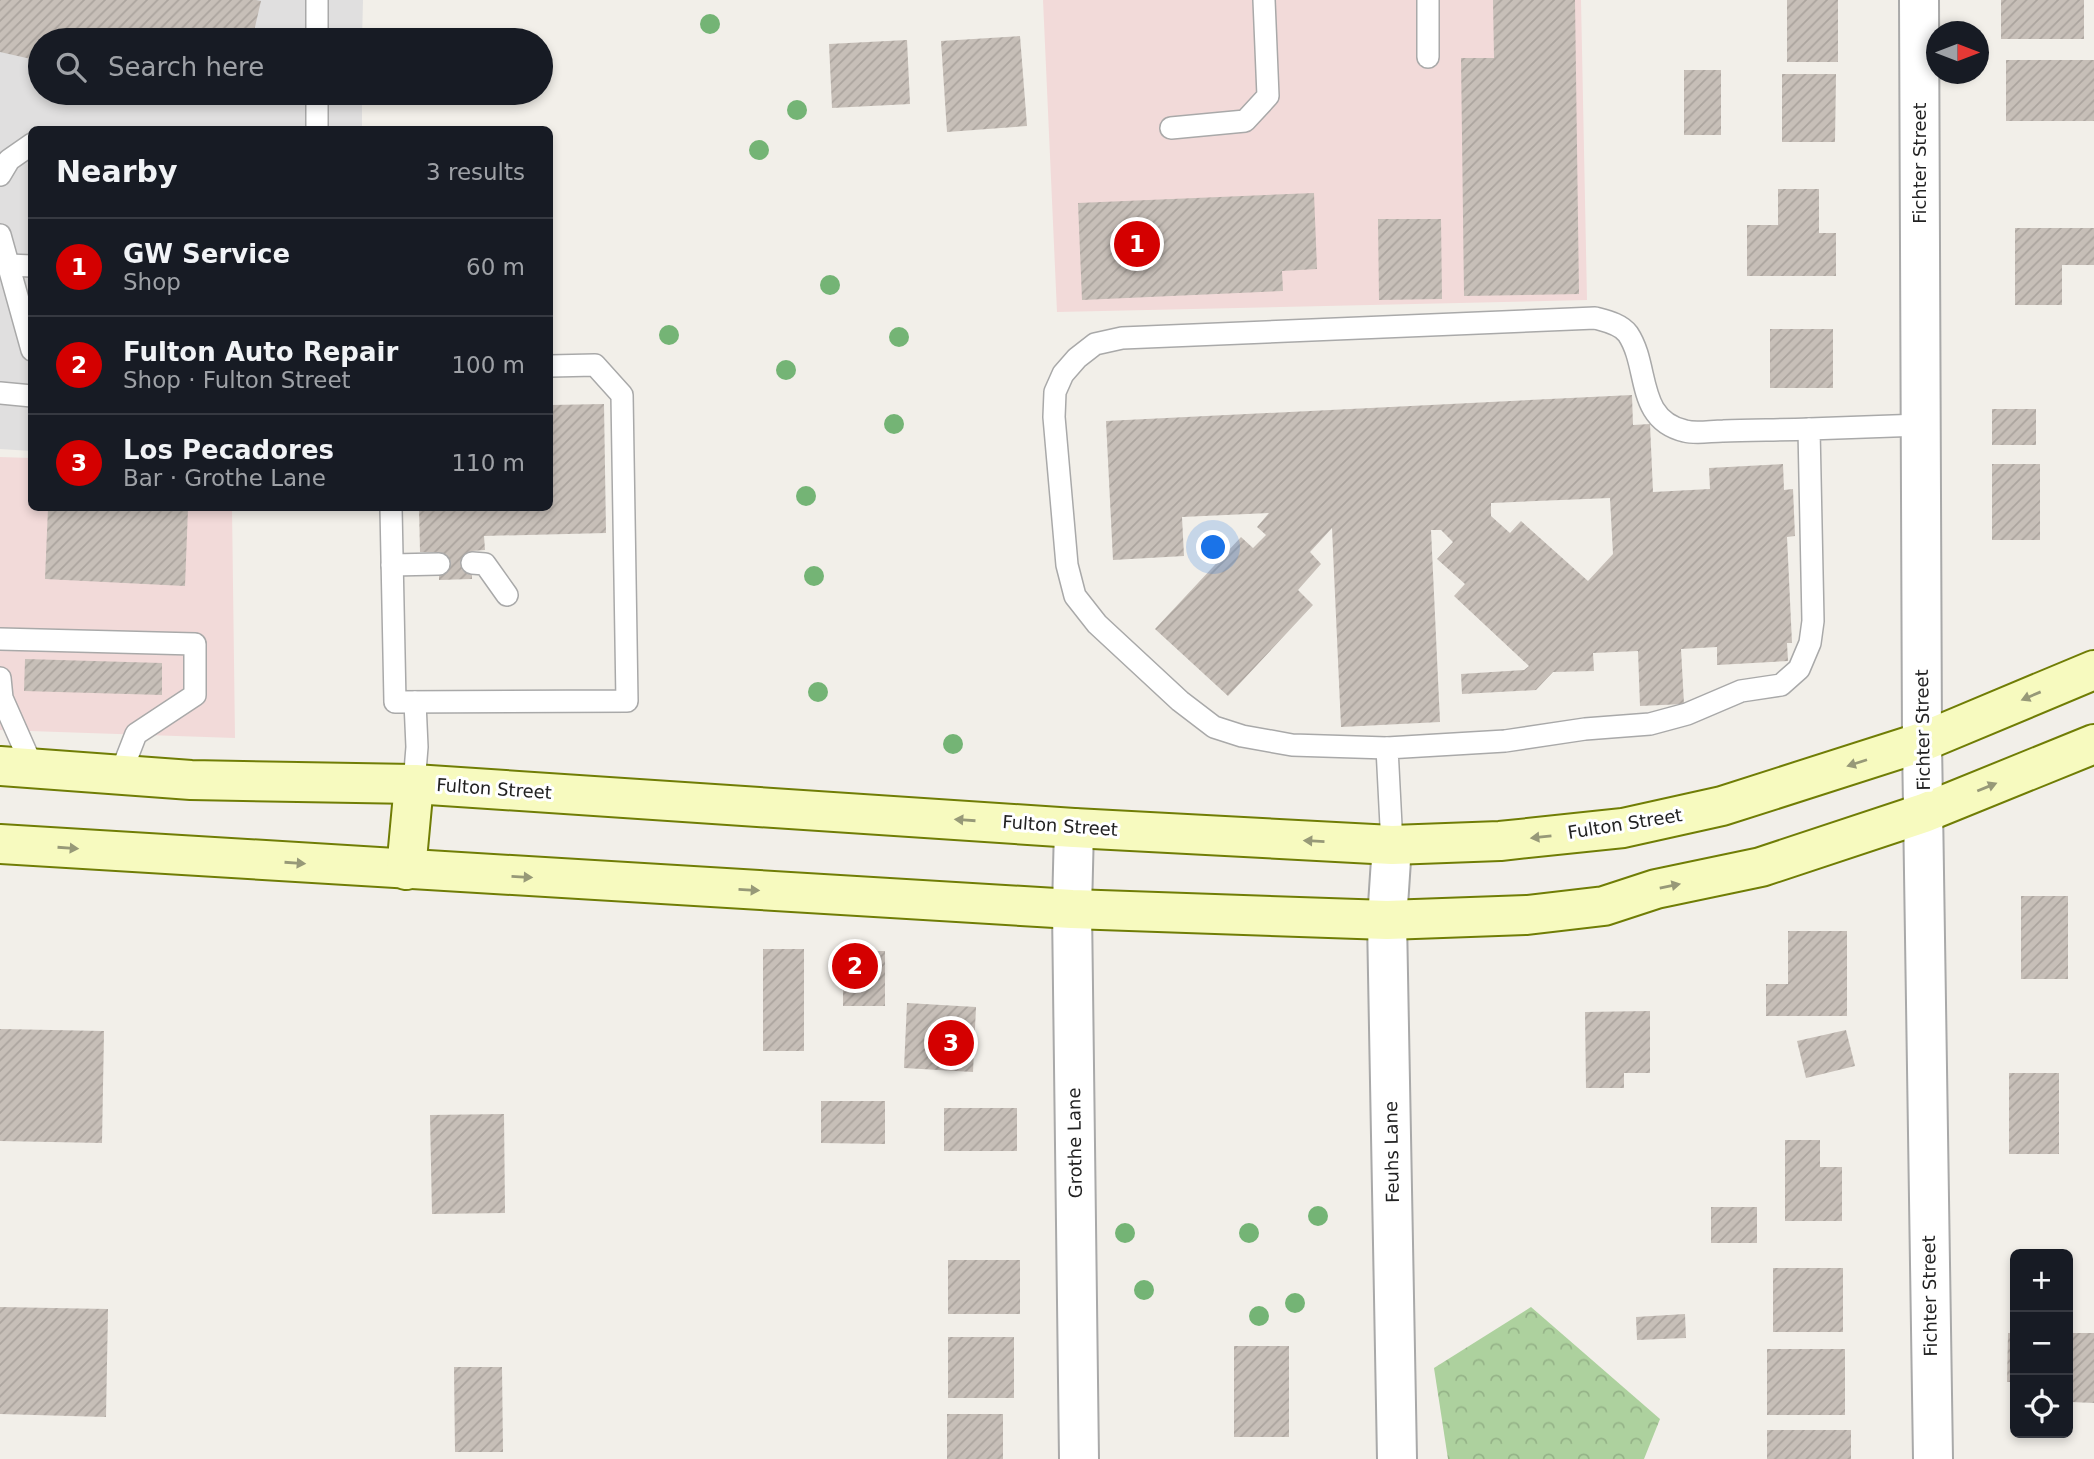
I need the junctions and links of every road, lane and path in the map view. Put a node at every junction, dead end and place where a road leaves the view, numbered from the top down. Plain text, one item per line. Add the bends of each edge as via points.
1 (317, 0) edge
2 (1264, 0) edge
3 (1428, 0) edge
4 (1919, 0) edge
5 (317, 28) edge
6 (1428, 57) dead end
7 (317, 105) edge
8 (317, 126) edge
9 (1171, 128) dead end
10 (28, 147) edge
11 (0, 175) edge
12 (0, 235) edge
13 (8, 265) junction
14 (28, 266) edge
15 (28, 336) edge
16 (553, 366) edge
17 (0, 393) edge
18 (28, 396) edge
19 (1921, 425) junction
20 (1809, 429) junction
21 (391, 511) edge
22 (472, 563) dead end
23 (439, 564) dead end
24 (392, 565) junction
25 (507, 595) dead end
26 (0, 639) edge
27 (2094, 670) edge
28 (0, 678) edge
29 (415, 702) junction
30 (1922, 742) junction
31 (2094, 744) edge
32 (1387, 748) junction
33 (17, 767) edge
34 (120, 775) junction
35 (414, 784) junction
36 (1924, 813) junction
37 (1074, 828) junction
38 (0, 844) edge
39 (1392, 845) junction
40 (406, 870) junction
41 (1072, 909) junction
42 (1387, 920) junction
43 (1079, 1459) edge
44 (1397, 1459) edge
45 (1933, 1459) edge

1 - 5 lane
2 - 9 lane via 1268,96 1245,121
3 - 6 lane
4 - 19 street, Fichter Street
7 - 8 lane
10 - 11 lane via 9,160
12 - 13 lane
13 - 14 lane
13 - 15 lane
16 - 29 lane via 595,365 622,395 627,701
17 - 18 lane
19 - 20 lane
19 - 30 street, Fichter Street
20 - 32 lane via 1813,621 1799,669 1781,685 1741,691 1650,724 1506,741
20 - 32 lane via 1686,432 1665,423 1644,388 1627,333 1595,318 1122,338 1095,344 1063,373 1055,392 1067,565 1075,596 1097,624 1214,727 1292,745
21 - 24 lane
22 - 25 lane via 485,564
23 - 24 lane
24 - 29 lane via 395,702
26 - 34 lane via 195,644 195,695 135,734
27 -> 30 main road, Fulton Street
28 - 33 lane
29 - 35 lane
30 - 36 street, Fichter Street
30 -> 39 main road, Fulton Street via 1722,806 1623,828 1500,841
36 -> 31 main road
32 - 39 lane
33 - 34 main road, Fulton Street
34 - 35 main road, Fulton Street
37 -> 35 main road, Fulton Street
35 - 40 main road
42 -> 36 main road via 1527,915 1604,906 1761,867
36 - 45 street, Fichter Street
39 -> 37 main road, Fulton Street
37 - 41 street, Grothe Lane
38 -> 40 main road
39 - 42 street, Feuhs Lane
40 -> 41 main road
41 - 42 main road
41 - 43 street, Grothe Lane
42 - 44 street, Feuhs Lane

